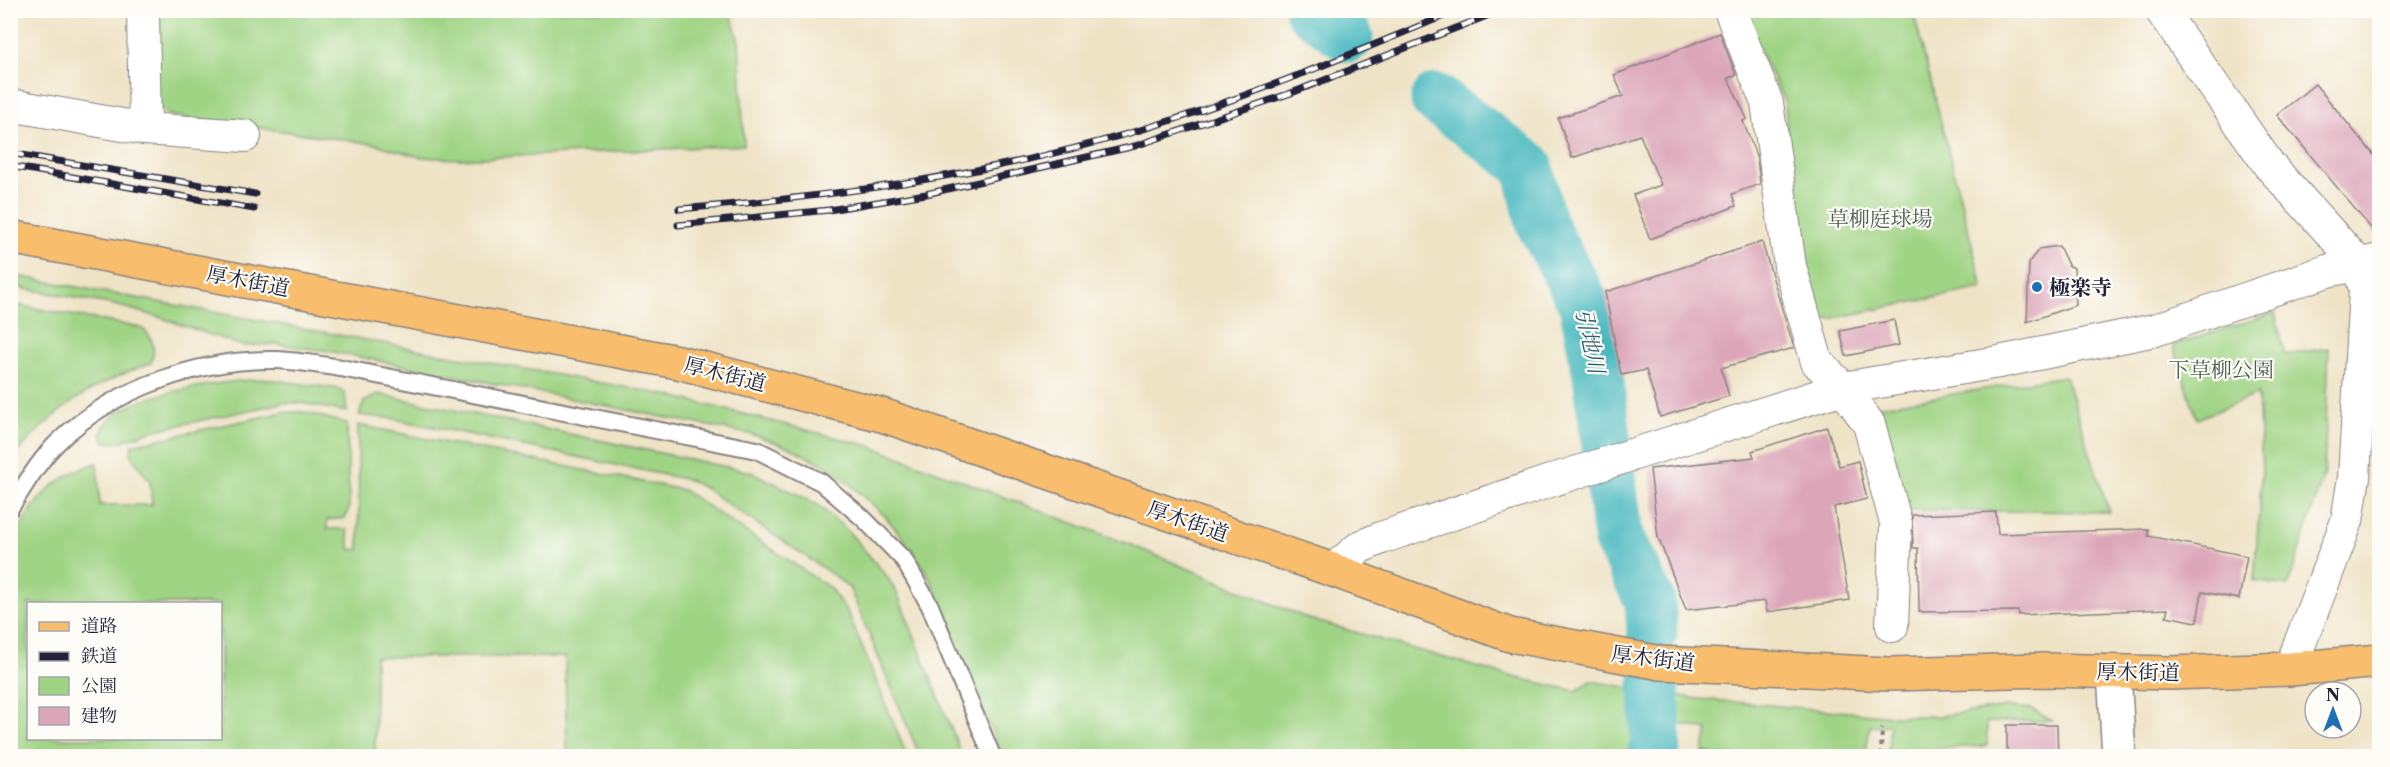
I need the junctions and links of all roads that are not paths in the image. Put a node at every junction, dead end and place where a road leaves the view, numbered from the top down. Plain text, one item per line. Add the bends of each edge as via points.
1 (143, 10) edge
2 (1730, 10) edge
3 (2161, 10) edge
4 (10, 105) edge
5 (145, 129) junction
6 (245, 136) dead end
7 (10, 237) edge
8 (2369, 262) edge
9 (1843, 388) junction
10 (10, 508) edge
11 (1333, 570) junction
12 (1892, 626) dead end
13 (2379, 661) edge
14 (2290, 669) junction
15 (2114, 672) junction
16 (992, 756) edge
17 (2119, 756) edge

1 - 5 street
2 - 9 street via 1767,103 1790,266 1817,362
3 - 8 street via 2269,165
4 - 5 street
5 - 6 street
7 - 11 main road, 厚木街道 via 678,362 882,415
8 - 9 street via 2327,271 2155,330
8 - 14 street via 2354,477 2347,521
9 - 11 street via 1562,477 1360,547
9 - 12 street via 1869,424 1896,523
10 - 16 lane via 58,441 96,412 183,372 230,363 278,360 341,368 757,450 821,482 904,561 930,606
11 - 15 main road, 厚木街道 via 1510,635 1661,663 1889,674
13 - 14 main road, 厚木街道
14 - 15 main road, 厚木街道
15 - 17 street

